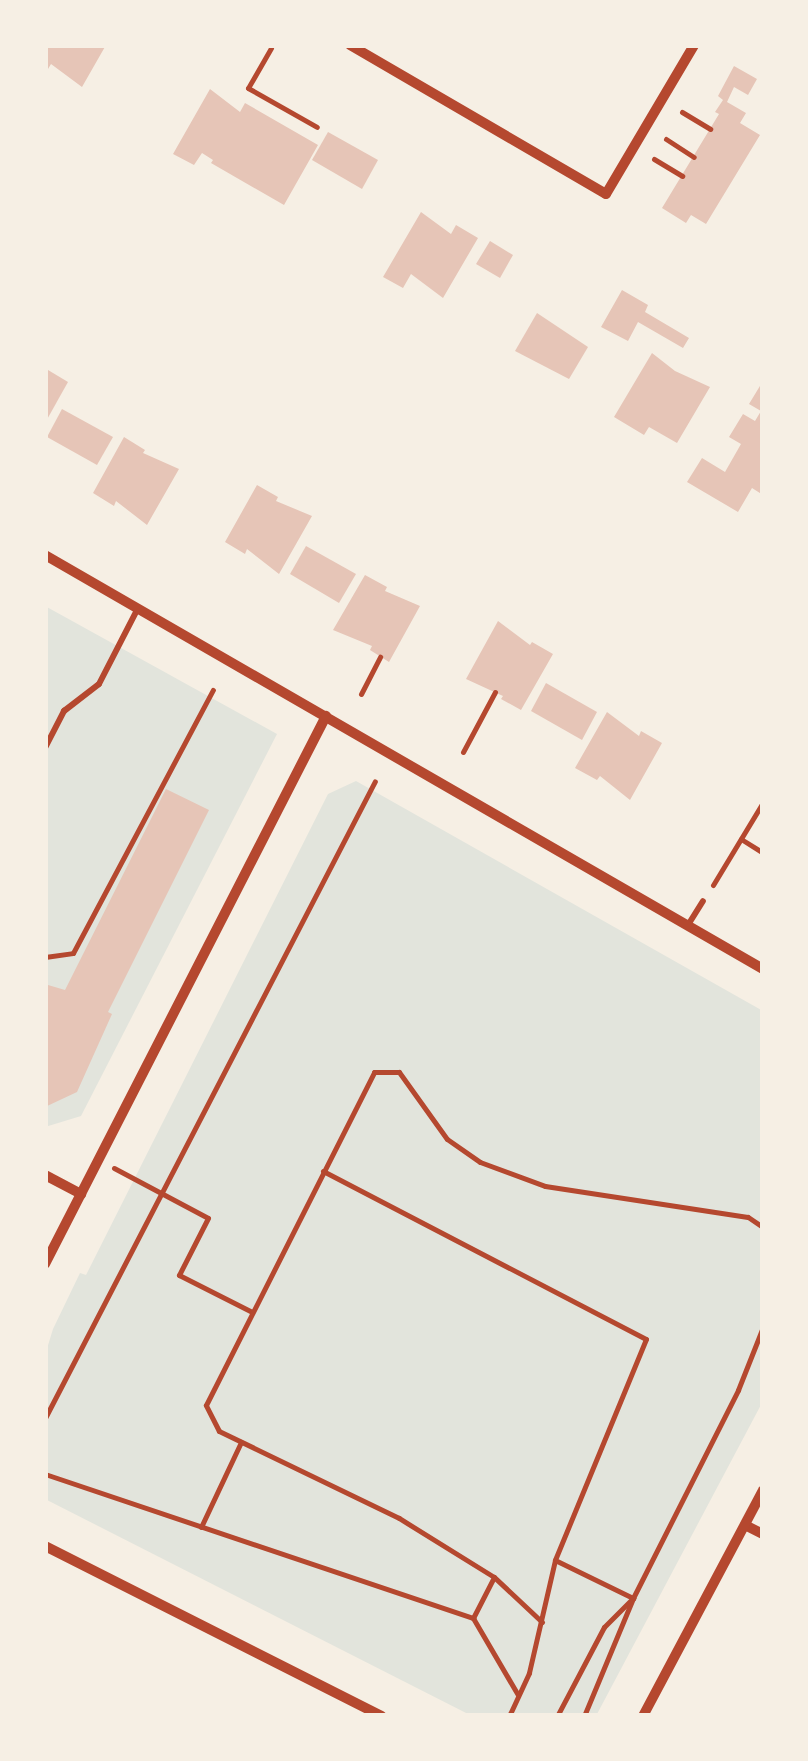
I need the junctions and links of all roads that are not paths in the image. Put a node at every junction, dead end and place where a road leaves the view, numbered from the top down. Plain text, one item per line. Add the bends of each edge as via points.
1 (350, 45) edge
2 (694, 45) edge
3 (45, 555) edge
4 (139, 607) junction
5 (326, 716) junction
6 (45, 748) edge
7 (703, 901) road end
8 (688, 926) junction
9 (763, 969) edge
10 (45, 1175) edge
11 (81, 1194) junction
12 (45, 1264) edge
13 (763, 1490) edge
14 (745, 1525) junction
15 (763, 1534) edge
16 (45, 1546) edge
17 (381, 1716) edge
18 (642, 1716) edge

1 - 2 street via 606,194
3 - 4 street
4 - 5 street
4 - 6 lane via 98,684 64,711
5 - 8 street
5 - 11 street
7 - 8 lane
8 - 9 street
10 - 11 street
11 - 12 street
13 - 14 street
14 - 15 street
14 - 18 street
16 - 17 street

